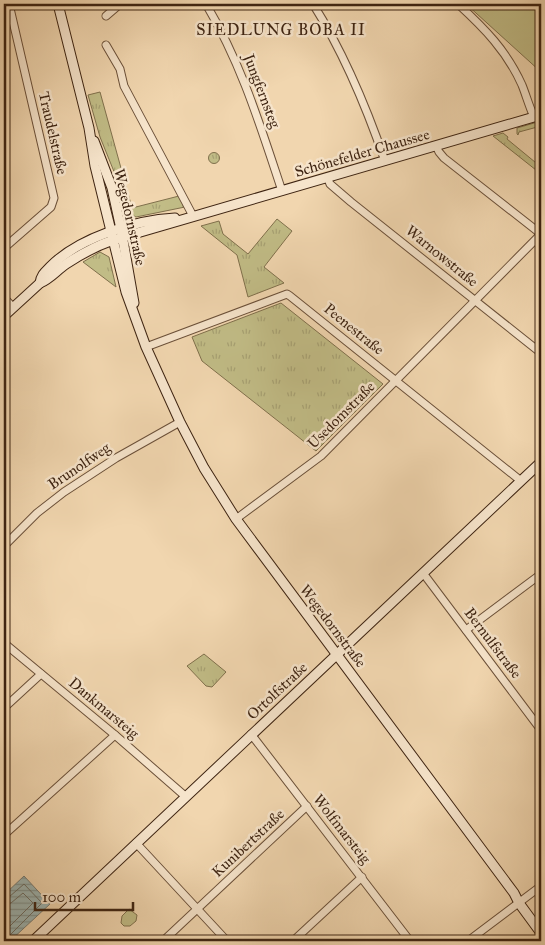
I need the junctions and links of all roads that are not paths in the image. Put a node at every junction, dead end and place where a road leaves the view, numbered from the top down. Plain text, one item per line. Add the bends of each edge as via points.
1 (9, 4) edge
2 (58, 4) edge
3 (120, 4) edge
4 (206, 4) edge
5 (313, 4) edge
6 (458, 4) edge
7 (106, 16) dead end
8 (106, 46) dead end
9 (537, 116) edge
10 (89, 128) junction
11 (436, 146) junction
12 (385, 161) junction
13 (328, 179) junction
14 (282, 192) junction
15 (192, 216) junction
16 (122, 233) junction
17 (541, 234) edge
18 (112, 236) junction
19 (4, 248) edge
20 (4, 298) edge
21 (475, 300) junction
22 (13, 307) junction
23 (4, 316) edge
24 (135, 316) junction
25 (146, 347) junction
26 (541, 352) edge
27 (395, 380) junction
28 (180, 422) junction
29 (541, 462) edge
30 (521, 480) junction
31 (236, 519) junction
32 (4, 546) edge
33 (423, 573) junction
34 (541, 574) edge
35 (466, 630) junction
36 (4, 643) edge
37 (337, 654) junction
38 (41, 674) junction
39 (4, 708) edge
40 (541, 730) edge
41 (251, 734) junction
42 (115, 735) junction
43 (185, 796) junction
44 (308, 806) junction
45 (4, 835) edge
46 (136, 843) junction
47 (362, 878) junction
48 (541, 886) edge
49 (519, 903) junction
50 (197, 909) junction
51 (541, 933) edge
52 (33, 941) edge
53 (163, 941) edge
54 (227, 941) edge
55 (293, 941) edge
56 (410, 941) edge
57 (468, 941) edge

1 - 19 street, Traudelstraße via 54,198 51,206
2 - 10 street, Wegedornstraße
3 - 7 street
4 - 14 street, Jungfernsteg via 245,82
5 - 12 street via 330,31 361,96
6 - 9 street via 498,43
8 - 15 street
9 - 11 street, Schönefelder Chaussee
10 - 16 street, Wegedornstraße via 110,182
10 - 18 street, Wegedornstraße
11 - 12 street, Schönefelder Chaussee
11 - 17 street via 444,158
12 - 13 street, Schönefelder Chaussee
13 - 14 street, Schönefelder Chaussee
13 - 21 street, Warnowstraße via 330,184
14 - 15 street, Schönefelder Chaussee
15 - 16 street, Schönefelder Chaussee via 164,218
16 - 18 street, Schönefelder Chaussee
16 - 24 street, Wegedornstraße
17 - 21 street, Usedomstraße
18 - 22 street, Schönefelder Chaussee via 40,282
18 - 24 street, Wegedornstraße
20 - 22 street
21 - 26 street, Warnowstraße
21 - 27 street, Usedomstraße
22 - 23 street, Schönefelder Chaussee
24 - 25 street, Wegedornstraße
25 - 27 street, Peenestraße via 287,294
25 - 28 street, Wegedornstraße
27 - 30 street, Peenestraße
27 - 31 street, Usedomstraße via 321,456
28 - 31 street, Wegedornstraße
28 - 32 street, Brunolfweg via 116,458 46,504
29 - 30 street, Ortolfstraße
30 - 33 street, Ortolfstraße
31 - 37 street, Wegedornstraße
33 - 35 street, Bernulfstraße
33 - 37 street, Ortolfstraße
34 - 35 street
35 - 40 street, Bernulfstraße
36 - 38 street, Dankmarsteig
37 - 41 street, Ortolfstraße
37 - 49 street, Wegedornstraße
38 - 39 street
38 - 42 street, Dankmarsteig
41 - 43 street, Ortolfstraße
41 - 44 street, Wolfmarsteig
42 - 43 street, Dankmarsteig
42 - 45 street
43 - 46 street, Ortolfstraße
44 - 47 street, Wolfmarsteig
44 - 50 street, Kunibertstraße
46 - 50 street
46 - 52 street, Ortolfstraße
47 - 55 street
47 - 56 street, Wolfmarsteig
48 - 49 street
49 - 51 street, Wegedornstraße
49 - 57 street
50 - 53 street, Kunibertstraße
50 - 54 street

